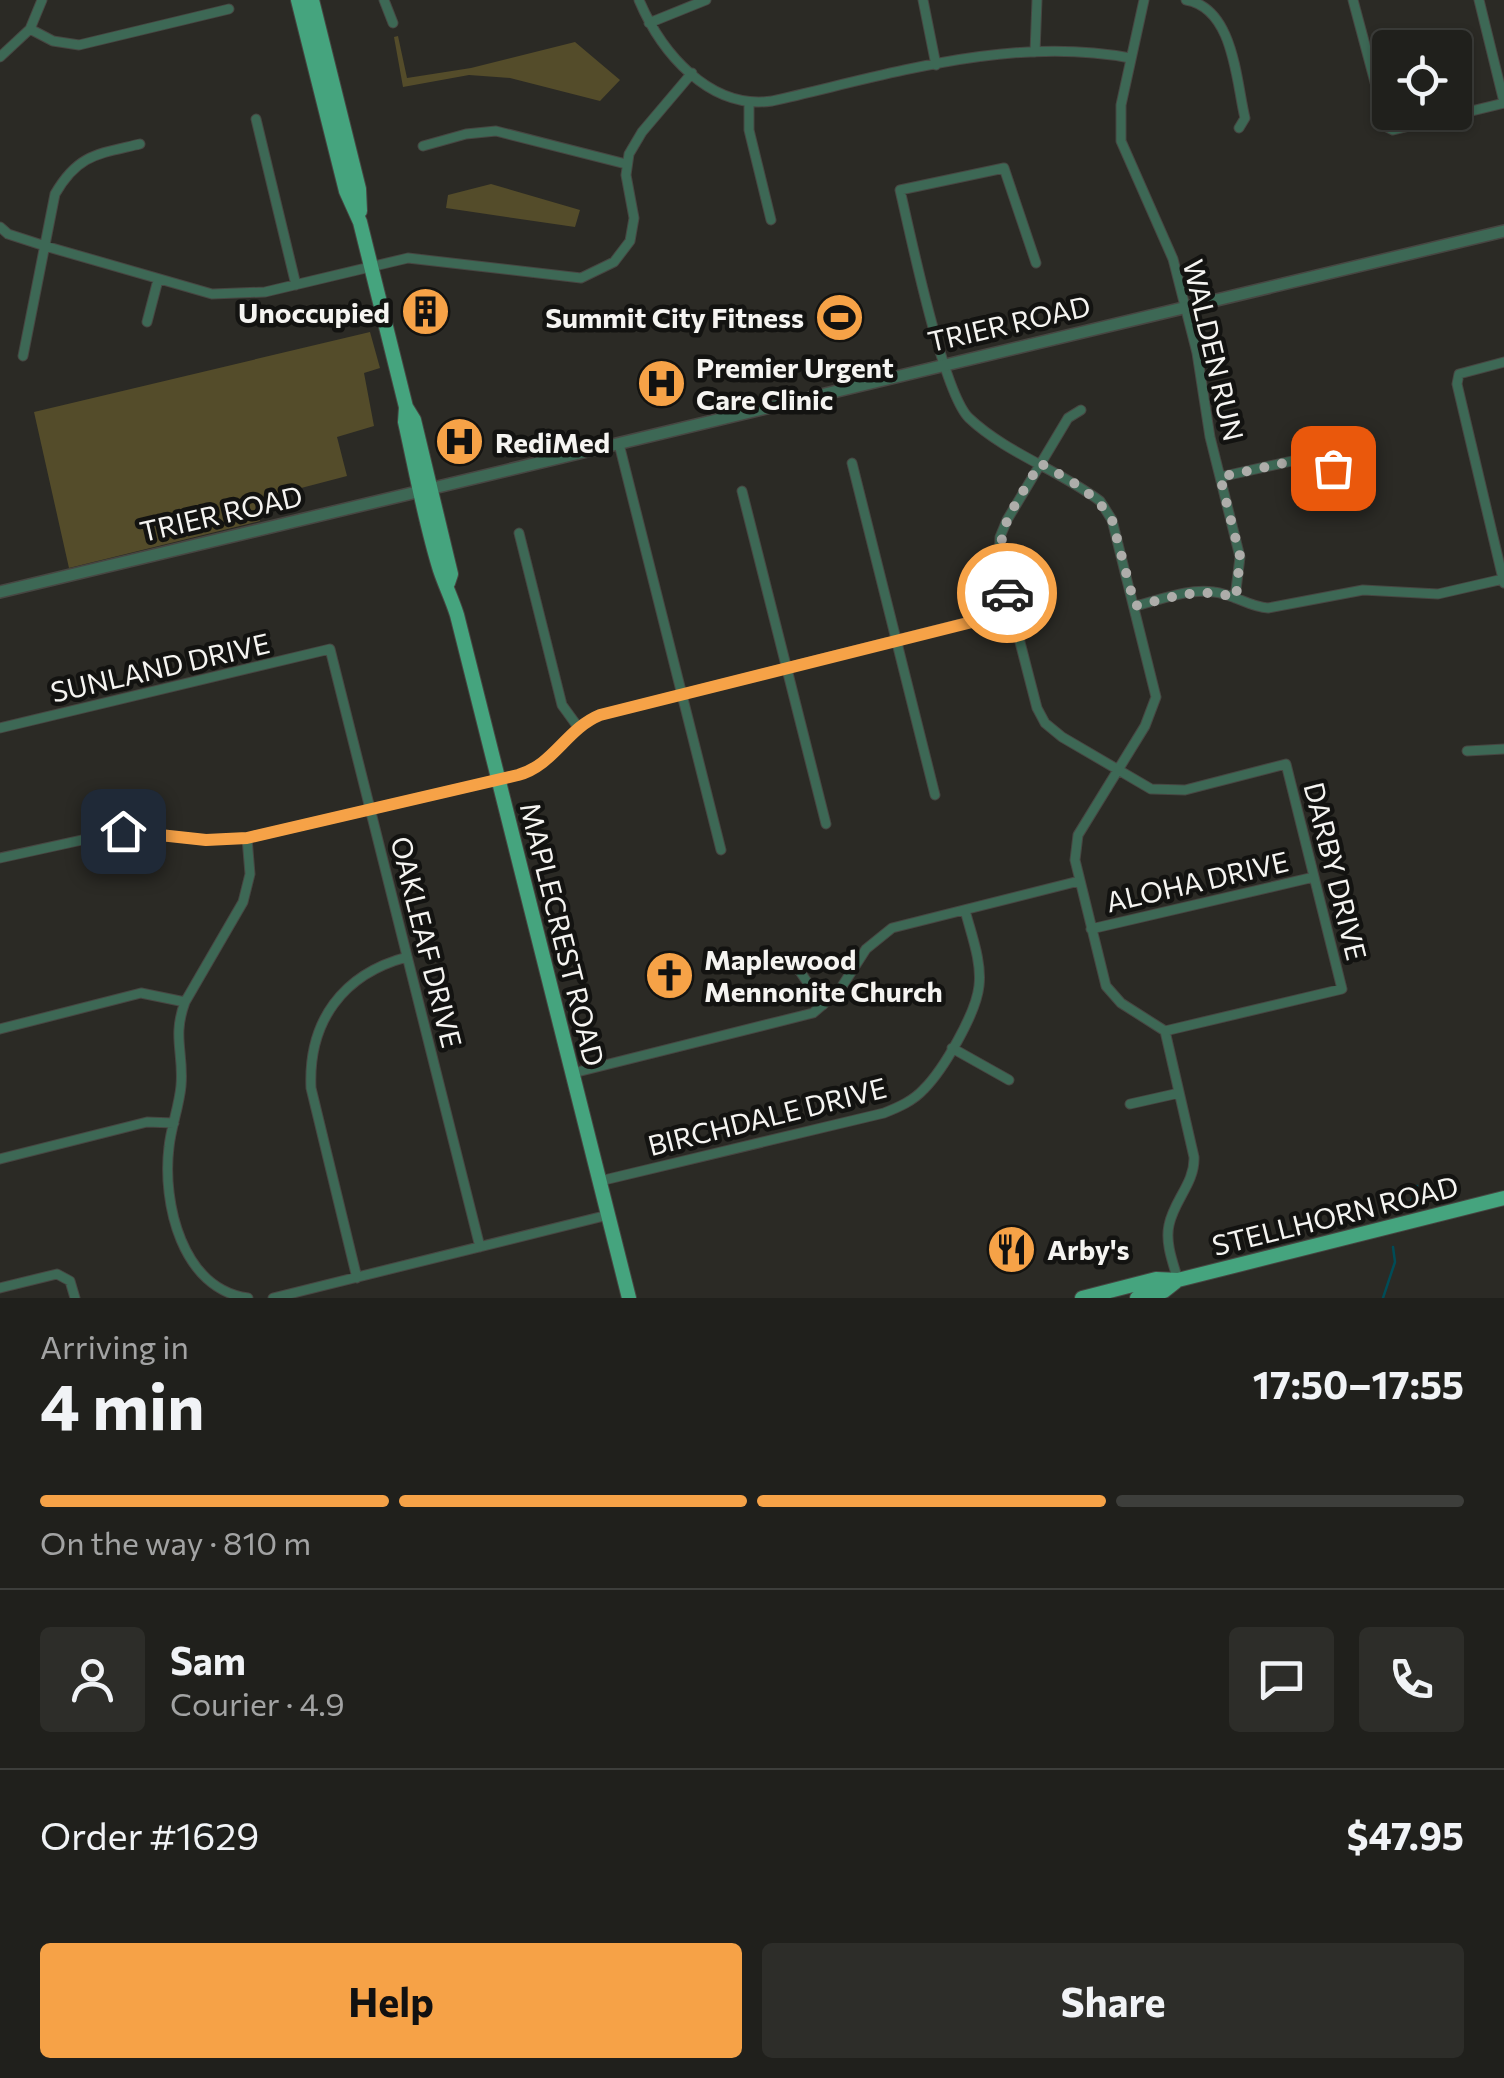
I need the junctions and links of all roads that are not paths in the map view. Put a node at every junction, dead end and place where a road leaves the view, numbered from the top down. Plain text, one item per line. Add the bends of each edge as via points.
1 (42, 0) edge
2 (298, 0) edge
3 (312, 0) edge
4 (384, 0) edge
5 (639, 0) edge
6 (706, 0) edge
7 (923, 0) edge
8 (1037, 0) edge
9 (1144, 0) edge
10 (1186, 0) edge
11 (1353, 0) edge
12 (1479, 0) edge
13 (229, 9) dead end
14 (649, 23) junction
15 (393, 24) dead end
16 (30, 28) junction
17 (1035, 52) junction
18 (0, 56) edge
19 (1130, 58) junction
20 (936, 65) junction
21 (692, 73) junction
22 (749, 102) junction
23 (1504, 102) edge
24 (256, 119) dead end
25 (1239, 128) dead end
26 (140, 144) dead end
27 (423, 146) dead end
28 (626, 164) junction
29 (771, 220) dead end
30 (360, 222) junction
31 (0, 227) edge
32 (1504, 230) edge
33 (45, 246) junction
34 (1036, 263) dead end
35 (371, 266) junction
36 (158, 280) junction
37 (296, 285) junction
38 (1185, 307) junction
39 (147, 322) dead end
40 (22, 356) dead end
41 (1504, 362) edge
42 (946, 364) junction
43 (1081, 410) dead end
44 (619, 444) junction
45 (1310, 458) dead end
46 (852, 463) dead end
47 (1040, 463) junction
48 (1220, 477) junction
49 (426, 491) junction
50 (742, 491) dead end
51 (519, 533) dead end
52 (1503, 581) edge
53 (0, 592) edge
54 (1236, 598) junction
55 (1135, 606) junction
56 (1012, 612) junction
57 (897, 640) junction
58 (330, 649) joint
59 (787, 668) junction
60 (682, 694) junction
61 (578, 727) junction
62 (0, 728) edge
63 (1504, 749) edge
64 (1468, 751) dead end
65 (1118, 769) junction
66 (498, 780) junction
67 (935, 796) dead end
68 (370, 809) junction
69 (826, 824) dead end
70 (247, 838) junction
71 (721, 850) dead end
72 (0, 858) edge
73 (1314, 877) junction
74 (1079, 881) junction
75 (965, 910) junction
76 (1090, 929) junction
77 (407, 957) junction
78 (790, 957) dead end
79 (185, 1002) junction
80 (823, 1005) junction
81 (0, 1029) edge
82 (1165, 1031) junction
83 (952, 1048) junction
84 (573, 1073) junction
85 (1009, 1080) dead end
86 (1179, 1093) junction
87 (1130, 1104) dead end
88 (174, 1123) junction
89 (0, 1159) edge
90 (600, 1181) junction
91 (1504, 1198) edge
92 (608, 1215) junction
93 (480, 1247) junction
94 (357, 1278) junction
95 (1178, 1280) junction
96 (0, 1288) edge
97 (76, 1298) edge
98 (248, 1298) edge
99 (273, 1298) edge
100 (628, 1298) edge
101 (1082, 1298) edge
102 (1137, 1298) edge

1 - 16 street
2 - 30 main road, MAPLECREST ROAD via 346,191
3 - 30 main road, MAPLECREST ROAD
4 - 15 street
5 - 14 street
6 - 14 street
7 - 20 street
8 - 17 street
9 - 19 street, WALDEN RUN
10 - 25 street via 1210,10 1225,34 1245,118
11 - 23 street via 1384,124 1393,130
12 - 23 street
13 - 16 street via 79,46
14 - 21 street
16 - 18 street
17 - 19 street
17 - 20 street
19 - 38 street, WALDEN RUN via 1121,141 1172,259
20 - 22 street
21 - 22 street via 726,97
21 - 28 street via 642,132
22 - 29 street via 749,130
24 - 37 street
26 - 33 street via 94,155 69,170 56,194
27 - 28 street via 496,132
28 - 35 street via 632,236 616,261 591,275 570,278 422,258
30 - 35 main road, MAPLECREST ROAD
31 - 33 street
32 - 38 street, TRIER ROAD
33 - 36 street
33 - 40 street
34 - 42 street via 1004,168 900,190
35 - 37 street
35 - 49 main road, MAPLECREST ROAD via 414,420
36 - 37 street via 230,295
36 - 39 street
38 - 42 street, TRIER ROAD
38 - 48 street, WALDEN RUN
41 - 52 street via 1459,374 1457,384
42 - 44 street, TRIER ROAD
42 - 47 street via 968,416
43 - 47 street via 1068,418
44 - 49 street, TRIER ROAD
44 - 60 street
45 - 48 street
46 - 57 street
47 - 55 street via 1107,511
47 - 56 street via 1000,537
48 - 54 street, WALDEN RUN via 1240,556
49 - 53 street, TRIER ROAD
49 - 66 main road, MAPLECREST ROAD
50 - 59 street
51 - 61 street via 562,705
52 - 54 street via 1438,594 1363,590 1268,608
54 - 55 street via 1201,591
55 - 65 street via 1156,697
56 - 57 street
56 - 65 street via 1041,717
57 - 59 street
57 - 67 street
58 - 62 street, SUNLAND DRIVE
58 - 68 street, OAKLEAF DRIVE
59 - 60 street
59 - 69 street
60 - 61 street
60 - 71 street
61 - 66 street via 542,765
63 - 64 street
65 - 73 street, DARBY DRIVE via 1166,792 1286,764
65 - 74 street via 1078,834
66 - 68 street
66 - 84 main road, MAPLECREST ROAD
68 - 70 street
68 - 77 street, OAKLEAF DRIVE
70 - 72 street via 123,831
70 - 79 street via 250,874 243,902
73 - 76 street, ALOHA DRIVE
73 - 82 street, DARBY DRIVE via 1342,988
74 - 75 street
74 - 76 street
75 - 80 street via 908,922 877,938
75 - 83 street, BIRCHDALE DRIVE via 980,986
76 - 82 street via 1113,996
77 - 93 street, OAKLEAF DRIVE
77 - 94 street via 380,964 345,990 322,1022 311,1059 311,1088
78 - 80 street
79 - 81 street via 141,994
79 - 88 street via 177,1033 182,1078
80 - 84 street via 784,1022
82 - 86 street
83 - 85 street
83 - 90 street, BIRCHDALE DRIVE via 928,1086 884,1113
84 - 90 main road, MAPLECREST ROAD
86 - 87 street
86 - 95 street via 1194,1166 1169,1223
88 - 89 street via 133,1125
88 - 98 street via 169,1187 181,1239 197,1270 225,1292
90 - 92 main road, MAPLECREST ROAD
91 - 95 main road, STELLHORN ROAD
92 - 93 street
92 - 100 main road, MAPLECREST ROAD
93 - 94 street
94 - 99 street
95 - 101 main road, STELLHORN ROAD via 1156,1279
95 - 102 main road, STELLHORN ROAD
96 - 97 street via 65,1276

